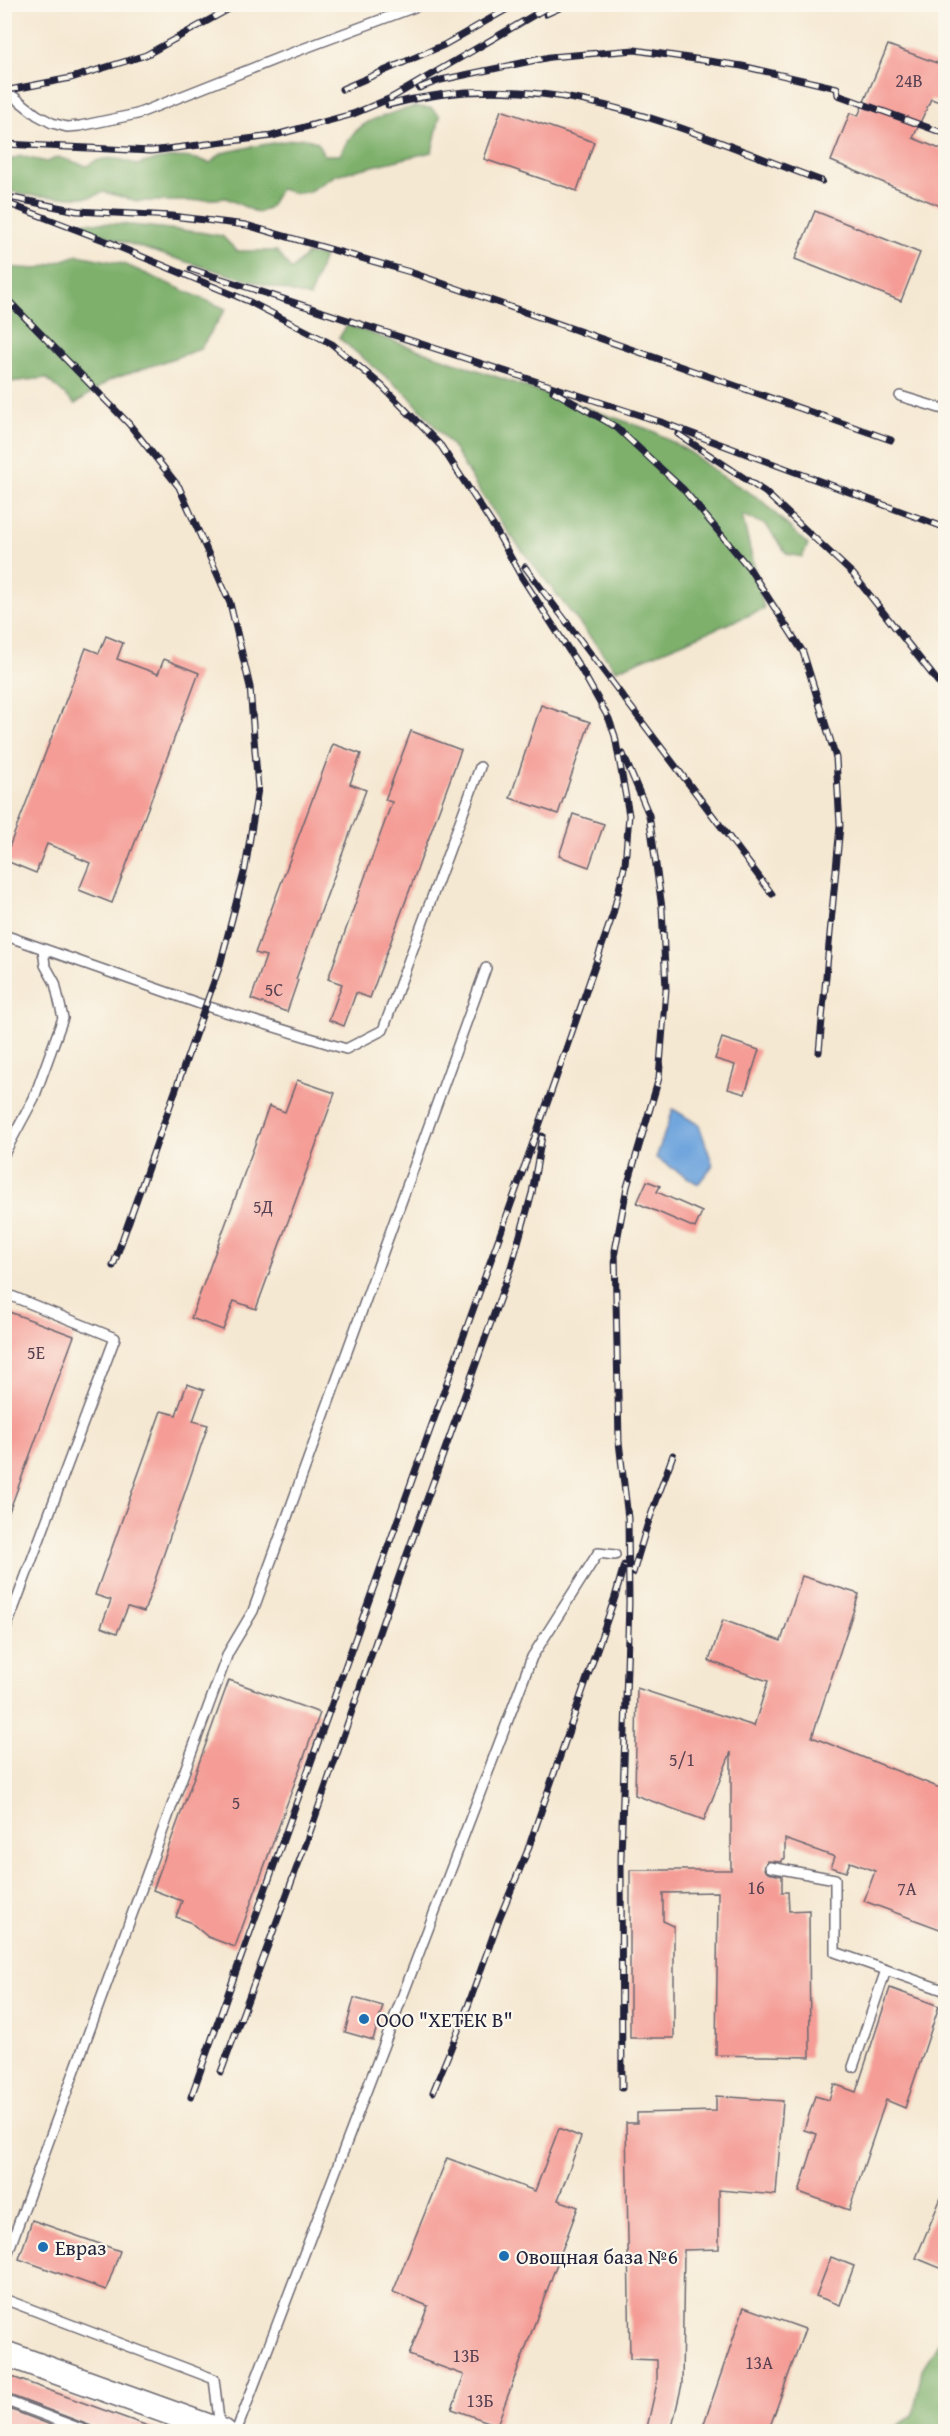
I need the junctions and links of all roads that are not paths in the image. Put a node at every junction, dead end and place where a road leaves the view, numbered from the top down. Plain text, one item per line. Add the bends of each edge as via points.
1 (423, 4) edge
2 (4, 88) edge
3 (900, 396) dead end
4 (945, 410) edge
5 (480, 767) dead end
6 (4, 935) edge
7 (43, 949) junction
8 (486, 968) dead end
9 (4, 1154) edge
10 (4, 1293) edge
11 (615, 1555) dead end
12 (4, 1634) edge
13 (770, 1867) dead end
14 (886, 1970) junction
15 (945, 1991) edge
16 (853, 2067) dead end
17 (4, 2270) edge
18 (4, 2299) edge
19 (4, 2353) edge
20 (4, 2400) edge
21 (227, 2431) edge
22 (89, 2432) edge

1 - 2 lane via 137,114 80,126 52,123
3 - 4 lane
5 - 7 lane via 384,1030 346,1049 206,1006
6 - 7 lane
7 - 9 lane via 63,1018 34,1098
8 - 17 lane via 253,1611 228,1653
10 - 12 lane via 115,1338
11 - 21 lane via 598,1553 532,1657
13 - 14 lane via 835,1879 835,1952
14 - 15 lane
14 - 16 lane
18 - 21 lane via 214,2379
19 - 21 street
20 - 22 lane

